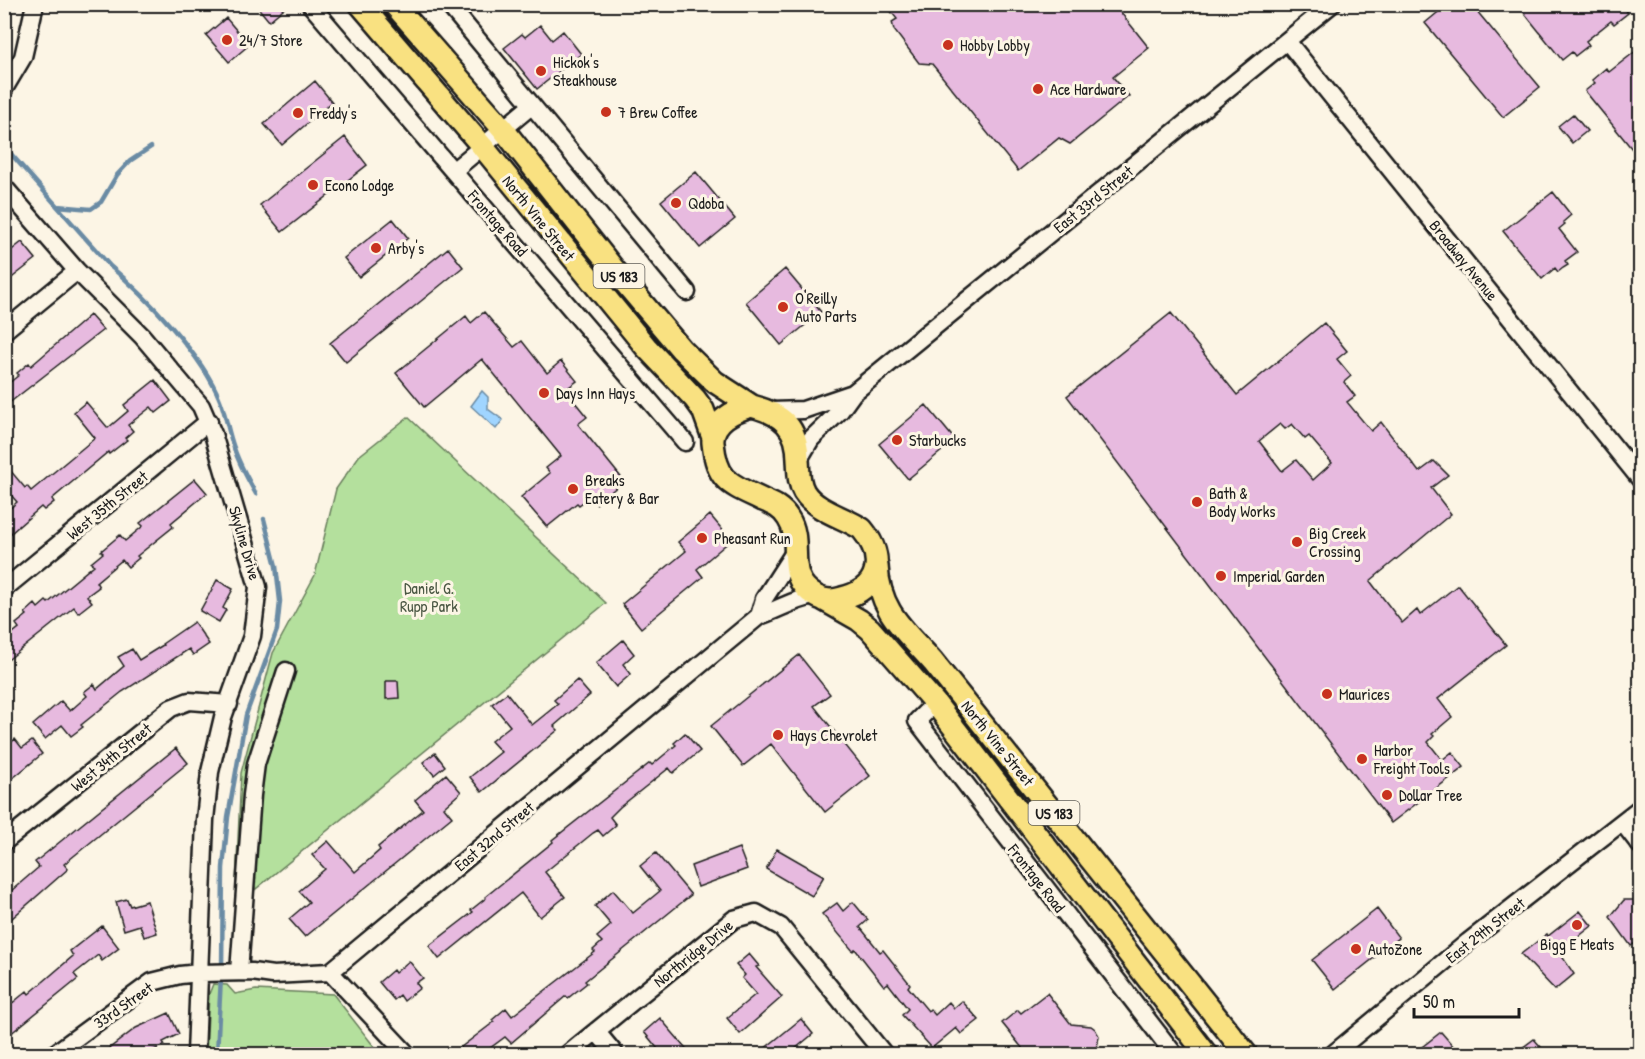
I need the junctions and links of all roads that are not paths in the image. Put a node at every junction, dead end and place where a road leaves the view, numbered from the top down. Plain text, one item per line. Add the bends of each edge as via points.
1 (35, 4) edge
2 (310, 4) edge
3 (360, 4) edge
4 (394, 4) edge
5 (448, 4) edge
6 (1332, 4) edge
7 (1287, 41) junction
8 (4, 89) edge
9 (531, 106) junction
10 (503, 129) junction
11 (482, 146) junction
12 (453, 171) junction
13 (4, 187) edge
14 (77, 271) junction
15 (687, 292) dead end
16 (4, 331) edge
17 (853, 393) junction
18 (762, 408) junction
19 (209, 421) junction
20 (712, 435) junction
21 (685, 442) dead end
22 (798, 461) junction
23 (1641, 479) edge
24 (795, 551) junction
25 (877, 566) junction
26 (4, 589) edge
27 (819, 598) junction
28 (759, 616) junction
29 (286, 671) dead end
30 (935, 703) junction
31 (229, 704) junction
32 (1641, 808) edge
33 (1623, 823) junction
34 (4, 842) edge
35 (1641, 845) edge
36 (239, 972) junction
37 (330, 972) junction
38 (199, 973) junction
39 (596, 1031) junction
40 (54, 1054) edge
41 (196, 1054) edge
42 (407, 1054) edge
43 (568, 1054) edge
44 (615, 1054) edge
45 (884, 1054) edge
46 (1174, 1054) edge
47 (1206, 1054) edge
48 (1246, 1054) edge
49 (1333, 1054) edge

1 - 8 street via 23,57
2 - 12 street, Frontage Road
3 - 11 main road, North Vine Street / US 183
4 - 10 main road, North Vine Street / US 183
5 - 9 street
6 - 7 street, East 33rd Street
7 - 17 street, East 33rd Street
7 - 23 street, Broadway Avenue
9 - 10 street
9 - 15 street
10 - 11 street
10 - 18 main road, North Vine Street / US 183 via 681,349 715,382
11 - 12 street
11 - 20 main road, North Vine Street / US 183 via 646,347 695,399
12 - 21 street, Frontage Road
13 - 14 street, Skyline Drive
14 - 16 street
14 - 19 street, Skyline Drive via 142,336 201,406
17 - 18 street, East 33rd Street via 803,410
17 - 22 street, East 33rd Street via 811,440
18 - 20 main road via 740,409 728,415
18 - 22 main road, North Vine Street via 785,421 797,448
19 - 26 street, West 35th Street
19 - 31 street, Skyline Drive via 258,587 252,636
20 - 24 main road, North Vine Street via 717,468 723,478 782,510 793,526
22 - 25 main road, North Vine Street via 799,480 808,497 862,529 872,543
24 - 27 main road, North Vine Street via 803,586
24 - 28 street, East 32nd Street via 764,599
25 - 27 main road via 874,578 861,591 837,600
25 - 48 main road, North Vine Street / US 183 via 880,593 897,622
27 - 28 street, East 32nd Street via 796,600
27 - 30 main road, North Vine Street / US 183 via 870,629
28 - 37 street, East 32nd Street
29 - 36 street via 256,764
30 - 46 street, Frontage Road via 917,721
30 - 47 main road, North Vine Street / US 183
31 - 34 street, West 34th Street via 189,701 171,708
31 - 38 street, Skyline Drive via 210,772
32 - 33 street, East 29th Street
33 - 35 street
33 - 49 street, East 29th Street via 1468,942
36 - 37 street
36 - 38 street
37 - 42 street
38 - 40 street, 33rd Street via 152,982
38 - 41 street, Skyline Drive
39 - 43 street, Northridge Drive
39 - 44 street
39 - 45 street, Northridge Drive via 734,919 756,913 781,927

